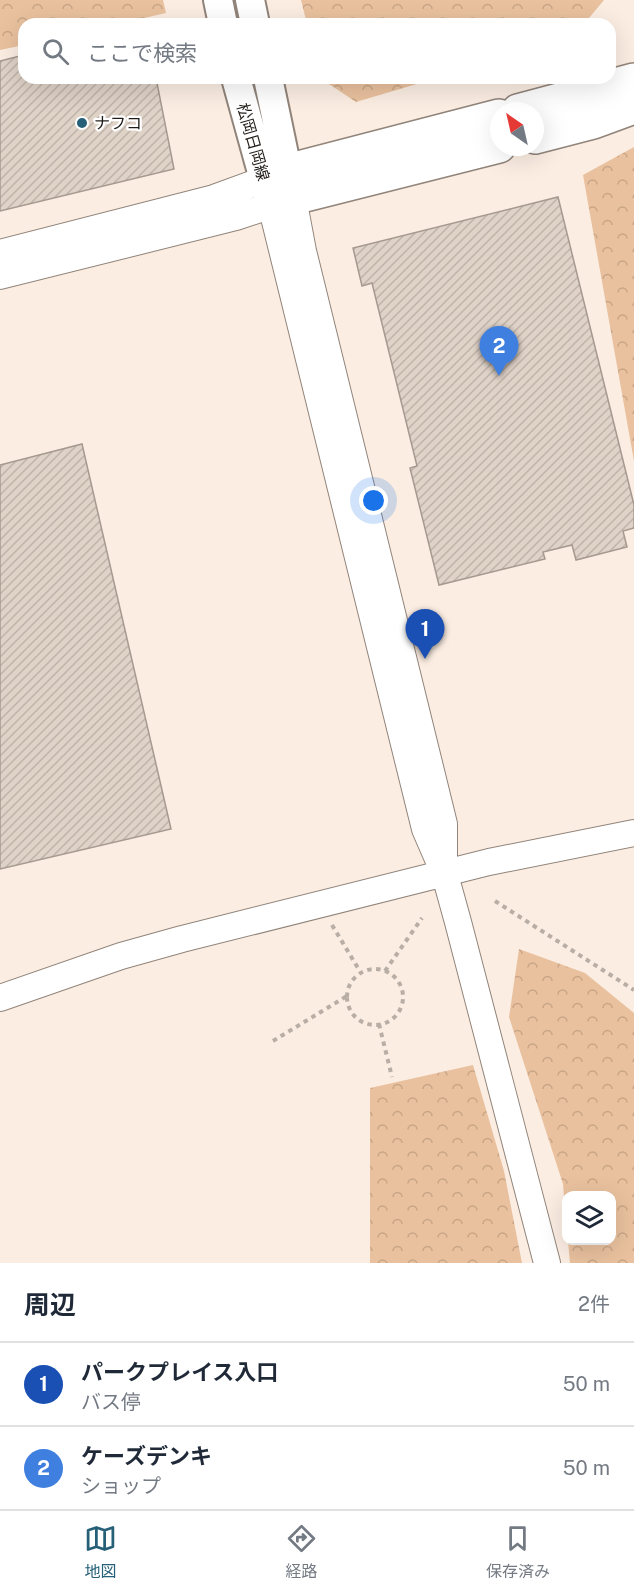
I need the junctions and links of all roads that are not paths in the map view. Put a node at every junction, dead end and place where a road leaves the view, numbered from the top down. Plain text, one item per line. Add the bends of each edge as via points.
1 (218, 0) edge
2 (250, 0) edge
3 (222, 18) edge
4 (254, 18) edge
5 (634, 62) edge
6 (616, 72) edge
7 (634, 80) edge
8 (238, 84) edge
9 (269, 84) edge
10 (590, 84) edge
11 (542, 102) edge
12 (544, 104) edge
13 (634, 107) edge
14 (490, 119) edge
15 (544, 135) edge
16 (490, 148) edge
17 (279, 189) junction
18 (0, 253) edge
19 (0, 276) edge
20 (634, 833) edge
21 (445, 874) junction
22 (0, 998) edge
23 (547, 1263) edge

1 - 3 main road
2 - 4 main road
5 - 6 highway
7 - 12 highway
8 - 17 main road, 松岡日岡線
9 - 17 main road, 松岡日岡線
10 - 11 highway
13 - 15 highway
14 - 17 highway
16 - 17 highway
17 - 18 street via 214,198
17 - 19 street via 236,218
17 - 21 street via 306,263 444,824
20 - 21 street
21 - 22 street via 182,939
21 - 23 street

